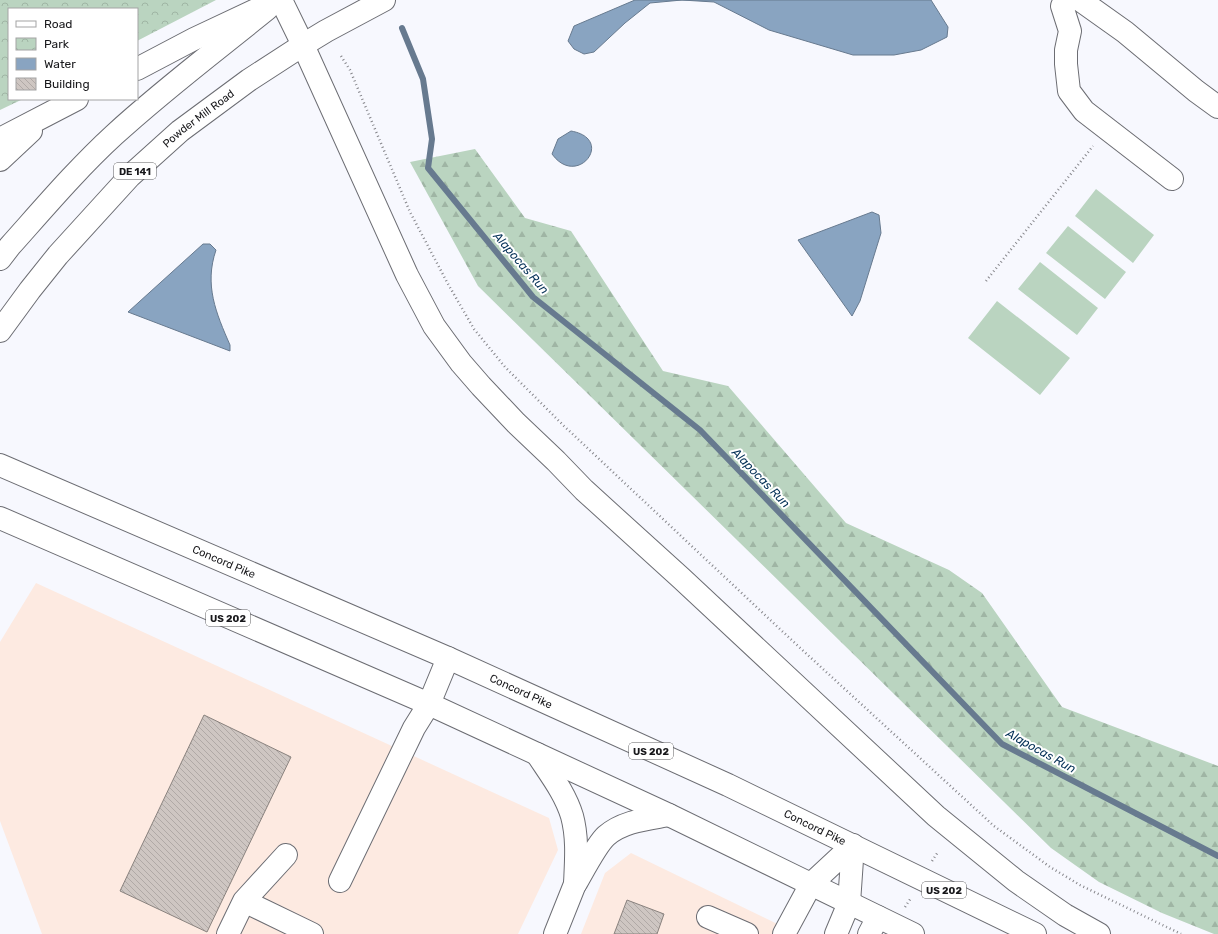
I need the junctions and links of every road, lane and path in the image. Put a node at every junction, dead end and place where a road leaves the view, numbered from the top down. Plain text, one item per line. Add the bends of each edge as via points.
1 (279, 0) edge
2 (384, 0) edge
3 (1063, 1) edge
4 (302, 45) junction
5 (341, 56) dead end
6 (138, 69) edge
7 (75, 100) edge
8 (1218, 107) edge
9 (51, 112) junction
10 (0, 139) edge
11 (1094, 146) dead end
12 (0, 160) edge
13 (1172, 179) dead end
14 (0, 259) edge
15 (986, 281) dead end
16 (0, 331) edge
17 (0, 464) edge
18 (0, 518) edge
19 (448, 658) junction
20 (428, 704) junction
21 (537, 754) junction
22 (669, 815) junction
23 (853, 846) junction
24 (286, 855) dead end
25 (340, 882) dead end
26 (575, 884) junction
27 (811, 884) junction
28 (244, 901) junction
29 (849, 903) junction
30 (708, 917) dead end
31 (873, 926) edge
32 (228, 934) edge
33 (312, 934) edge
34 (555, 934) edge
35 (747, 934) edge
36 (784, 934) edge
37 (836, 934) edge
38 (913, 934) edge
39 (1035, 934) edge
40 (1098, 934) edge
41 (1181, 934) edge

1 - 4 main road
1 - 6 main road
1 - 14 main road via 151,102 113,136 80,168
2 - 4 main road, Powder Mill Road / DE 141
3 - 8 main road via 1125,32
3 - 13 main road via 1070,31 1066,50 1069,91 1084,111
4 - 16 main road, Powder Mill Road / DE 141 via 216,103 130,176 58,255
4 - 40 main road via 407,274 434,326 481,386 584,490 936,816 1016,881
5 - 41 path via 350,70 410,212 448,284 474,329 505,366 564,426 994,826 1050,867 1080,885
7 - 9 main road
9 - 10 main road
9 - 12 main road
11 - 15 path
17 - 19 main road, Concord Pike / US 202
18 - 20 main road, US 202
19 - 20 main road
19 - 23 main road, Concord Pike / US 202 via 728,785
20 - 21 main road, US 202
20 - 25 main road
21 - 22 main road, US 202
21 - 26 main road via 557,784 572,816 576,849
22 - 26 main road via 636,821 605,836
22 - 27 main road, US 202
23 - 27 main road
23 - 29 main road
23 - 39 main road, Concord Pike / US 202
24 - 28 main road
26 - 34 main road
27 - 29 main road, US 202
27 - 36 main road
28 - 32 main road
28 - 33 main road
29 - 31 main road, US 202
29 - 37 main road
30 - 35 main road
31 - 38 main road, US 202

